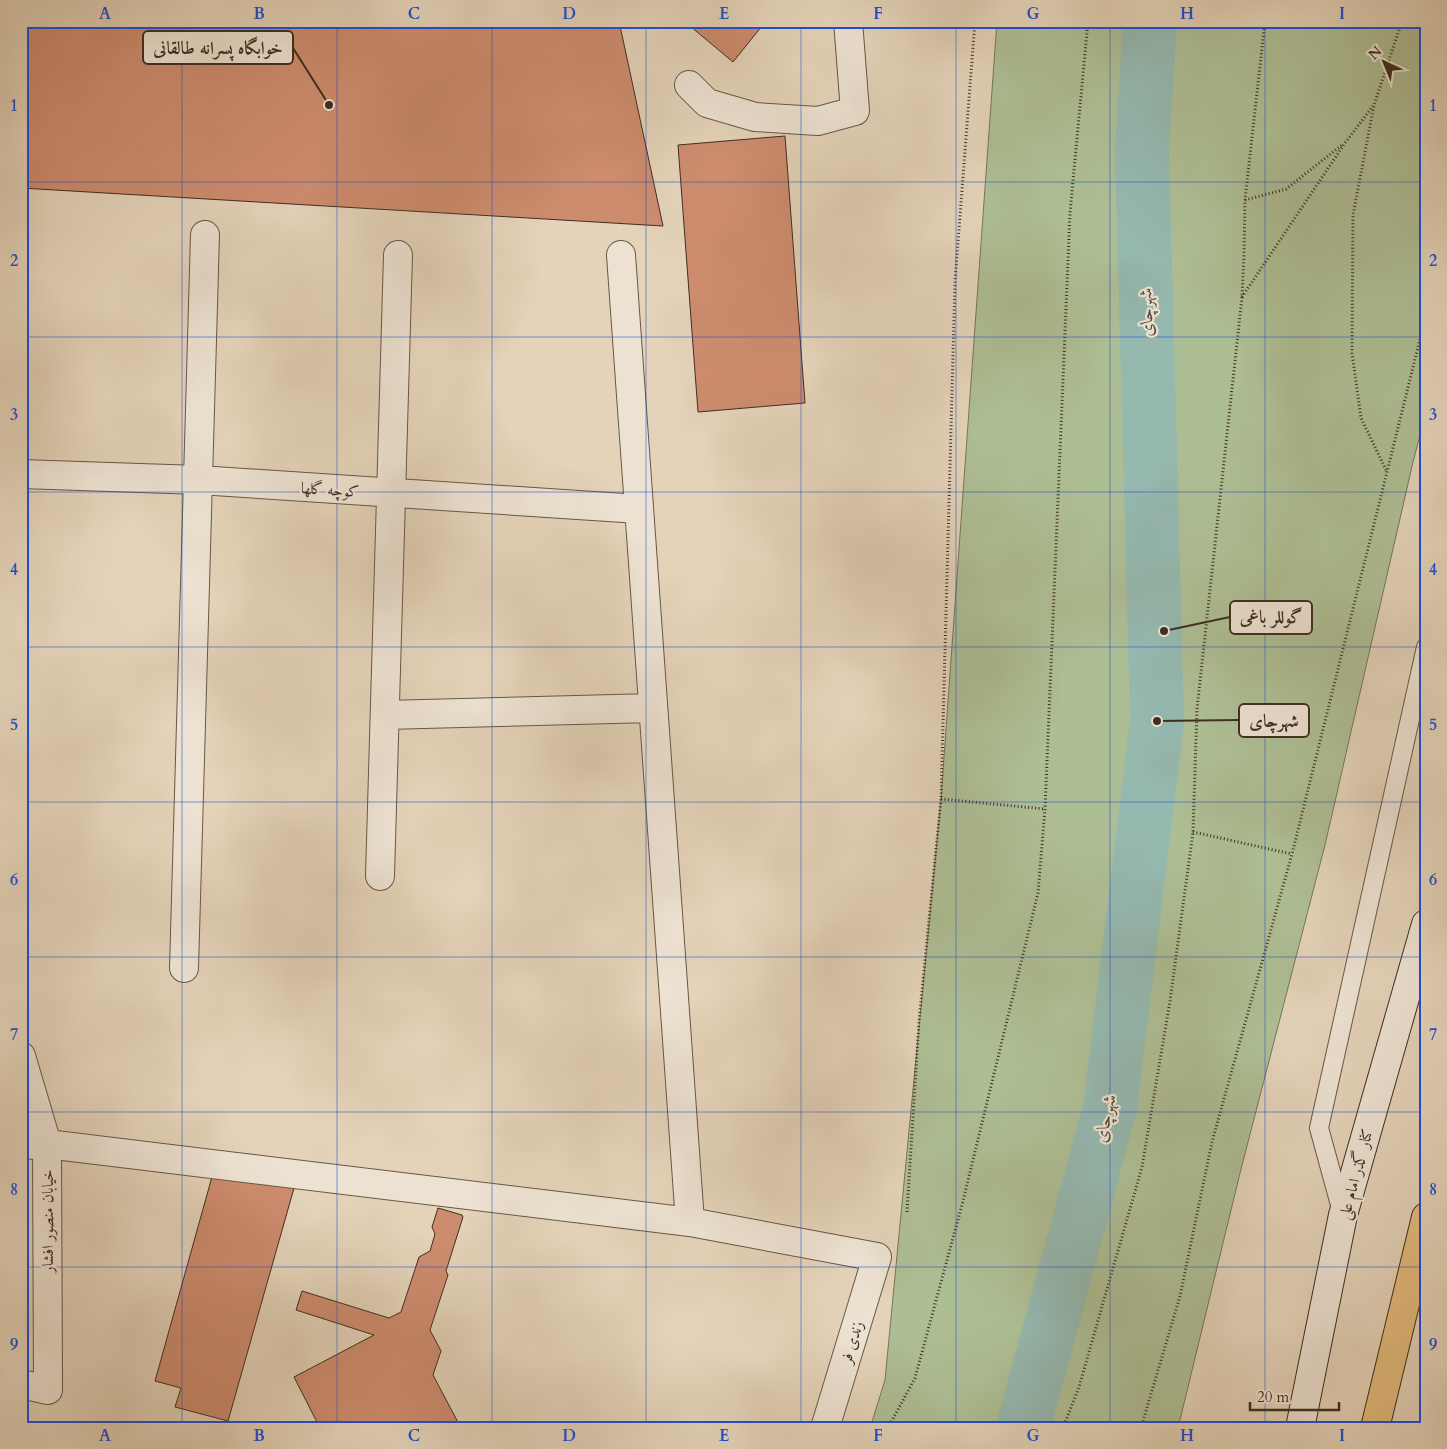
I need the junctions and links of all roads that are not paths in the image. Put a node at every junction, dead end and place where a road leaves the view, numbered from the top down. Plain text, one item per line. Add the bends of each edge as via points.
1 (848, 21) edge
2 (689, 85) dead end
3 (205, 235) dead end
4 (398, 255) dead end
5 (621, 255) dead end
6 (21, 474) edge
7 (198, 480) junction
8 (392, 493) junction
9 (639, 509) junction
10 (1426, 648) edge
11 (653, 708) junction
12 (385, 715) junction
13 (380, 876) dead end
14 (1426, 924) edge
15 (184, 968) dead end
16 (21, 1056) edge
17 (34, 1144) edge
18 (1343, 1215) junction
19 (1426, 1217) edge
20 (690, 1222) junction
21 (21, 1384) edge
22 (1303, 1415) edge
23 (825, 1428) edge
24 (1289, 1428) edge
25 (1375, 1428) edge

1 - 2 street via 855,111 818,122 754,117 707,103
3 - 7 street
4 - 8 street
5 - 9 street
6 - 7 street, کوچه گلها
7 - 8 street, کوچه گلها
7 - 15 street
8 - 9 street, کوچه گلها
8 - 12 street
9 - 11 street
10 - 18 lane via 1319,1128
11 - 12 street
11 - 20 street
12 - 13 street
14 - 18 street, کنار گذر امام علی
16 - 17 street, خیابان منصور افشار
17 - 20 street
17 - 21 street, خیابان منصور افشار via 48,1390
18 - 22 street, کنار گذر امام علی
19 - 25 highway
20 - 23 street, زندی فر via 877,1257
22 - 24 lane

